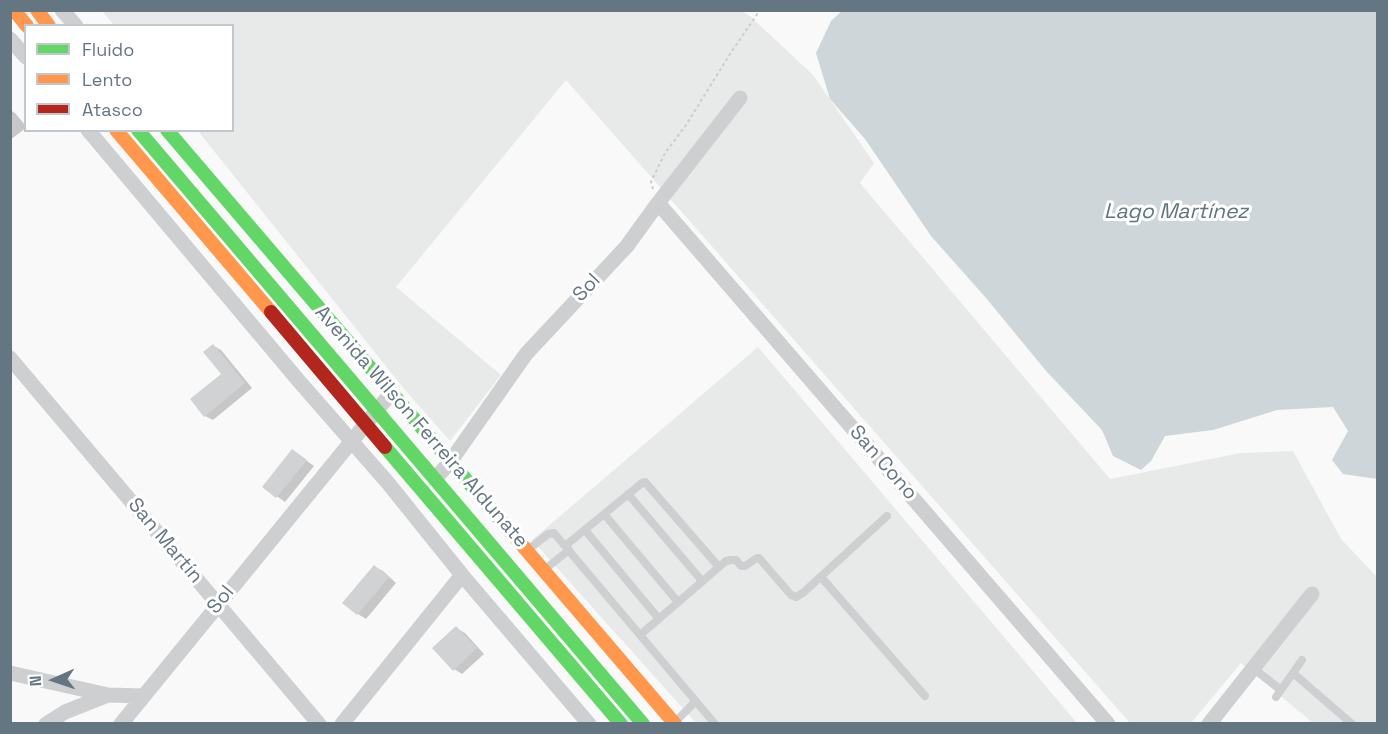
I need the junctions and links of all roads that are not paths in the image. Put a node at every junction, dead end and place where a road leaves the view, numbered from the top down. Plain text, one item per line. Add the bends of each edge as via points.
1 (14, 10) edge
2 (37, 10) edge
3 (62, 10) edge
4 (25, 24) edge
5 (48, 24) edge
6 (74, 24) edge
7 (10, 39) edge
8 (24, 55) edge
9 (740, 98) dead end
10 (90, 132) edge
11 (118, 132) edge
12 (140, 132) edge
13 (169, 132) edge
14 (658, 203) junction
15 (10, 358) edge
16 (391, 393) junction
17 (376, 410) junction
18 (366, 423) junction
19 (351, 441) junction
20 (450, 462) junction
21 (435, 479) junction
22 (628, 494) junction
23 (604, 514) junction
24 (886, 516) dead end
25 (585, 530) junction
26 (567, 548) junction
27 (527, 551) junction
28 (719, 567) junction
29 (543, 571) junction
30 (462, 575) junction
31 (821, 577) junction
32 (702, 582) junction
33 (1312, 594) dead end
34 (678, 602) junction
35 (218, 604) junction
36 (658, 619) junction
37 (640, 634) junction
38 (1302, 660) dead end
39 (1253, 668) junction
40 (10, 673) edge
41 (1293, 673) junction
42 (108, 695) junction
43 (142, 696) junction
44 (924, 696) dead end
45 (696, 701) junction
46 (46, 723) edge
47 (121, 723) edge
48 (319, 723) edge
49 (342, 723) edge
50 (589, 723) edge
51 (621, 723) edge
52 (643, 723) edge
53 (674, 723) edge
54 (715, 723) edge
55 (1108, 723) edge
56 (1209, 723) edge
57 (1352, 723) edge

1 - 4 main road
2 - 5 main road
3 - 6 street
7 - 8 street
9 - 14 street, Sol
10 - 19 street
11 - 18 main road, Avenida Wilson Ferreira Aldunate
12 - 17 main road, Avenida Wilson Ferreira Aldunate
13 - 16 main road, Avenida Wilson Ferreira Aldunate
14 - 20 street, Sol via 627,246 526,354
14 - 55 street, San Cono
15 - 35 street, San Martín
16 - 17 street, Sol
16 - 20 main road, Avenida Wilson Ferreira Aldunate
17 - 18 street, Sol
17 - 21 main road, Avenida Wilson Ferreira Aldunate
18 - 19 street, Sol
18 - 51 main road, Avenida Wilson Ferreira Aldunate
19 - 30 street
19 - 35 street, Sol
20 - 21 street, Sol
20 - 27 main road, Avenida Wilson Ferreira Aldunate
21 - 52 main road, Avenida Wilson Ferreira Aldunate
22 - 23 lane
22 - 28 lane via 645,482
22 - 32 lane
23 - 25 lane
23 - 34 lane
24 - 31 lane
25 - 26 lane
25 - 36 lane
26 - 27 lane via 551,532
26 - 29 lane
26 - 37 lane
27 - 29 main road, Avenida Wilson Ferreira Aldunate
28 - 31 lane via 736,560 745,566 759,558 796,597
28 - 32 lane
29 - 53 main road, Avenida Wilson Ferreira Aldunate
30 - 49 street
30 - 50 street
31 - 44 lane
32 - 34 lane
33 - 39 street
34 - 36 lane
35 - 43 street, Sol
35 - 48 street, San Martín
36 - 37 lane
37 - 45 lane
38 - 41 lane
39 - 41 lane via 1279,694
39 - 56 street
40 - 42 street
41 - 57 lane
42 - 43 street
42 - 46 street
43 - 47 street, Sol
45 - 53 lane
45 - 54 lane

